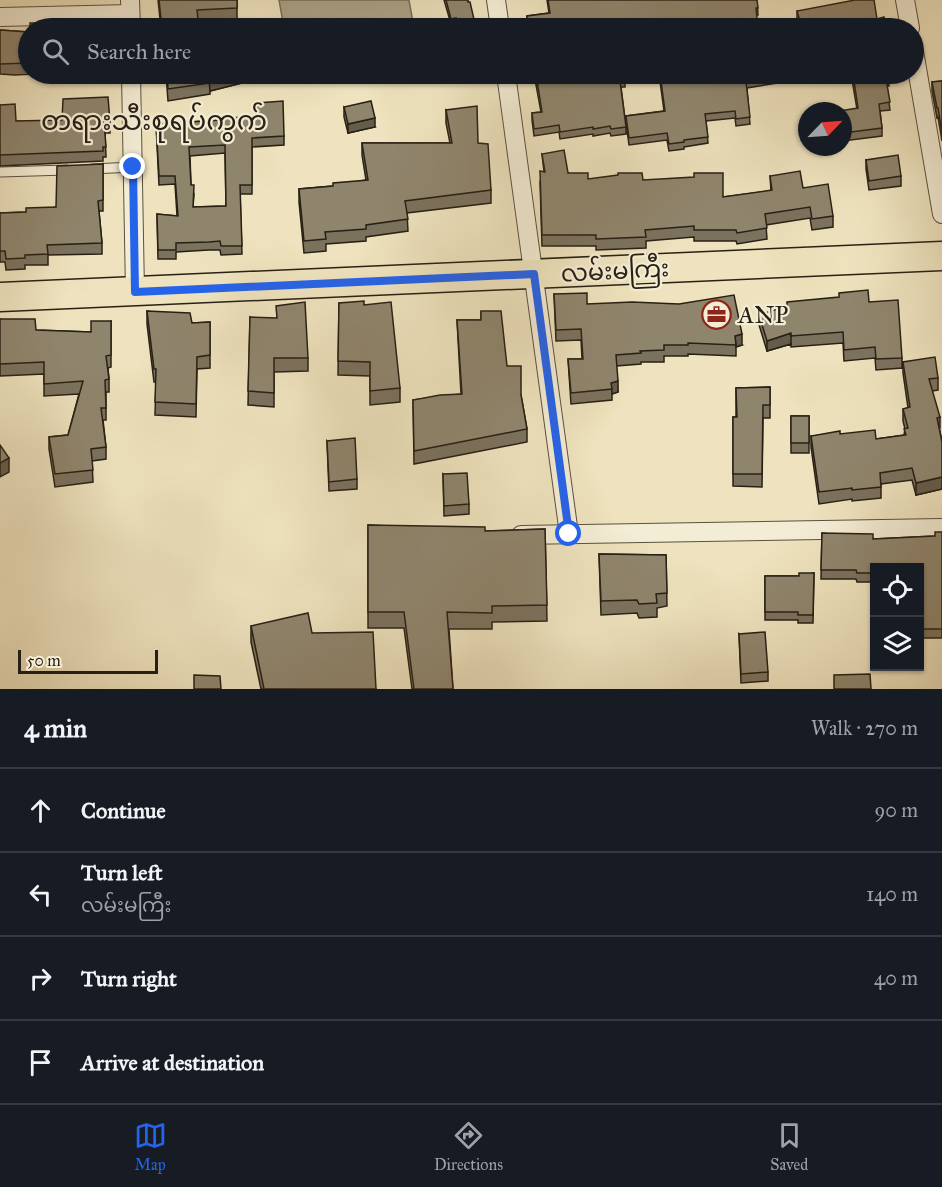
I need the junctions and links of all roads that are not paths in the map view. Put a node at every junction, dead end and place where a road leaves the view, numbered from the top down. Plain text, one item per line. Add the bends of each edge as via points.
1 (496, 0) edge
2 (905, 0) edge
3 (130, 14) edge
4 (0, 17) edge
5 (499, 18) edge
6 (908, 18) edge
7 (131, 84) edge
8 (507, 84) edge
9 (920, 84) edge
10 (133, 167) junction
11 (0, 172) edge
12 (942, 214) edge
13 (942, 256) edge
14 (534, 274) junction
15 (135, 292) junction
16 (0, 297) edge
17 (942, 528) edge
18 (569, 534) junction
19 (514, 535) edge

1 - 5 street
2 - 6 street
3 - 4 street
7 - 10 street
8 - 14 street
9 - 12 street
10 - 11 lane
10 - 15 street
13 - 14 main road, လမ်းမကြီး
14 - 15 main road, လမ်းမကြီး
14 - 18 street
15 - 16 main road, လမ်းမကြီး
17 - 18 street
18 - 19 street

